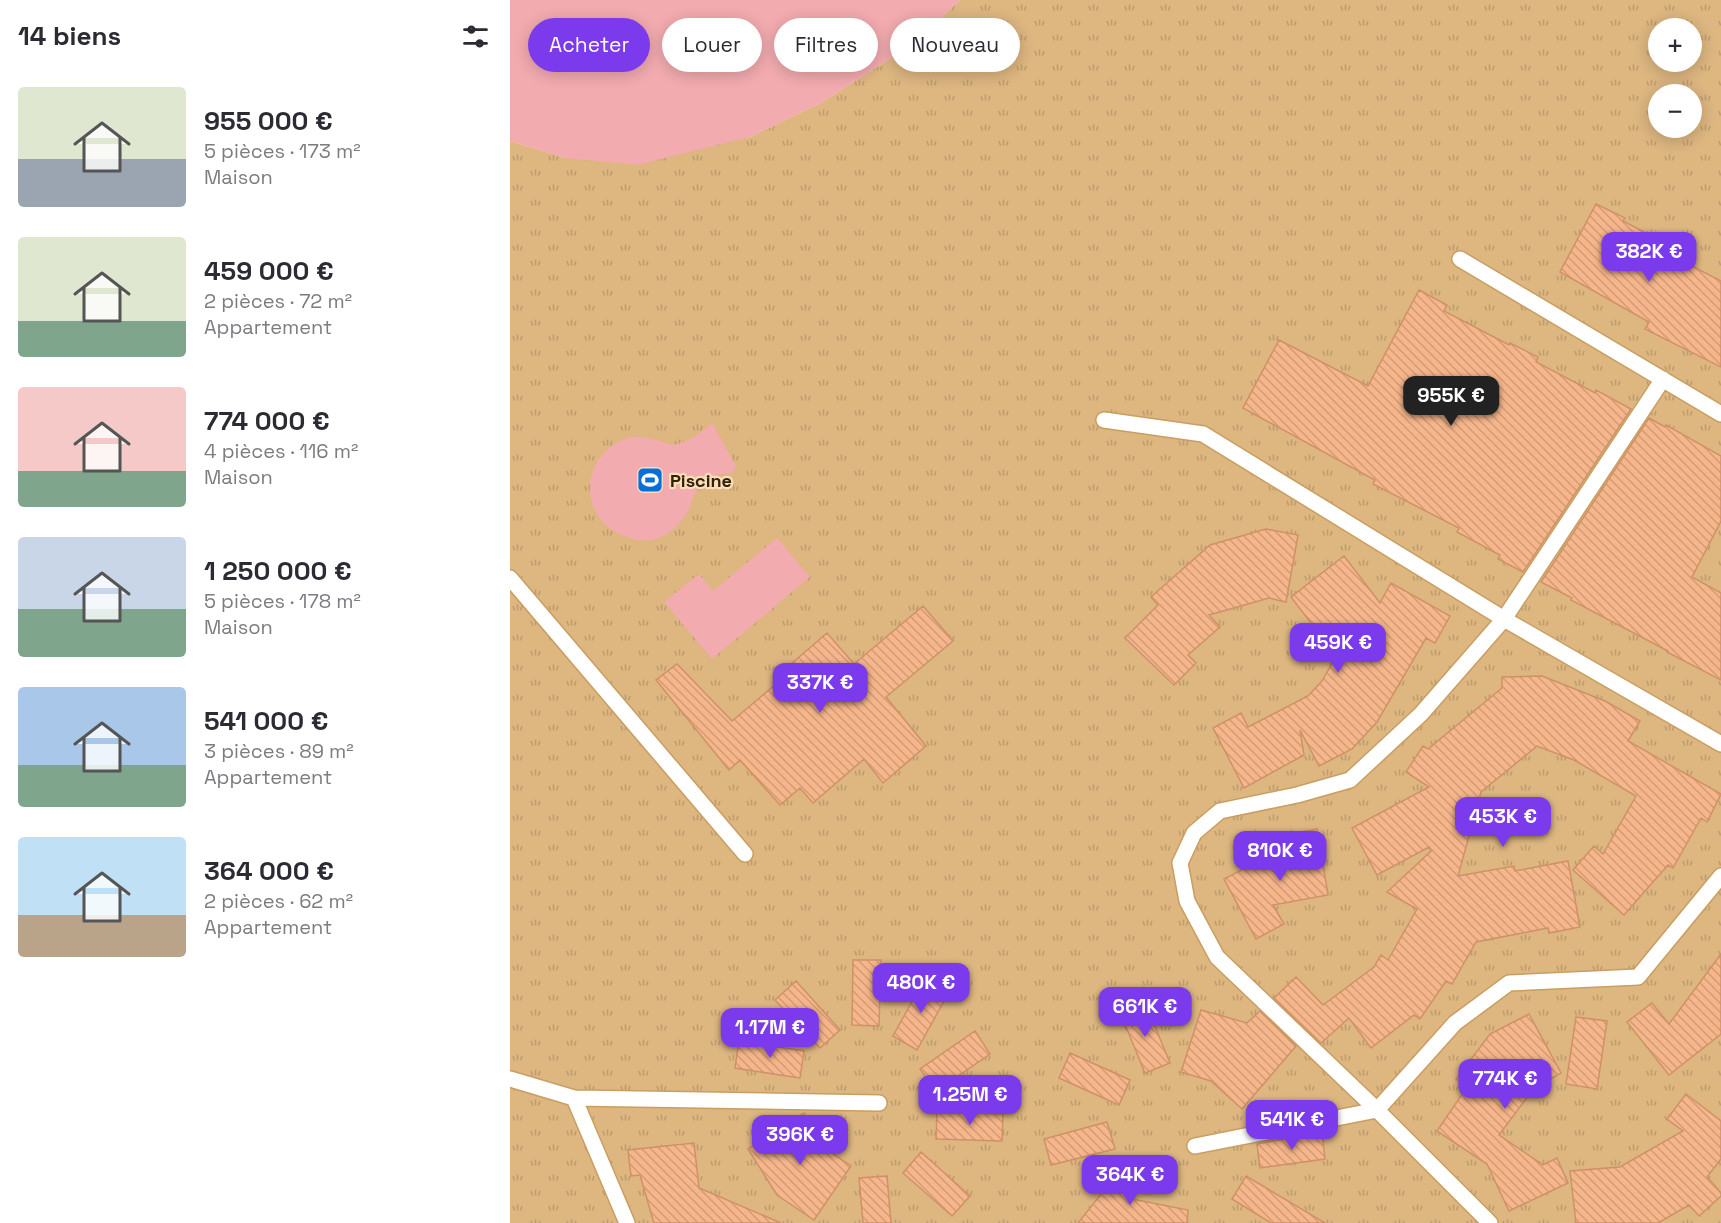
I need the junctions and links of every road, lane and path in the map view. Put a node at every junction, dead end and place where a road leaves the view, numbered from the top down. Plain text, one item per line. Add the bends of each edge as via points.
1 (1460, 259) dead end
2 (1663, 379) junction
3 (1721, 414) edge
4 (1104, 420) dead end
5 (510, 578) edge
6 (1504, 619) junction
7 (1721, 744) edge
8 (745, 854) dead end
9 (1721, 876) edge
10 (510, 1079) edge
11 (574, 1098) junction
12 (879, 1103) dead end
13 (1377, 1110) junction
14 (1195, 1146) dead end
15 (627, 1223) edge
16 (1490, 1223) edge

1 - 2 lane
2 - 3 lane
2 - 6 lane
4 - 6 lane via 1203,434
5 - 8 lane
6 - 7 lane
6 - 13 lane via 1421,714 1350,780 1220,811 1194,833 1180,863 1187,901 1217,957
9 - 13 lane via 1638,977 1509,983 1455,1023
10 - 11 lane
11 - 12 lane
11 - 15 lane
13 - 14 lane
13 - 16 lane

